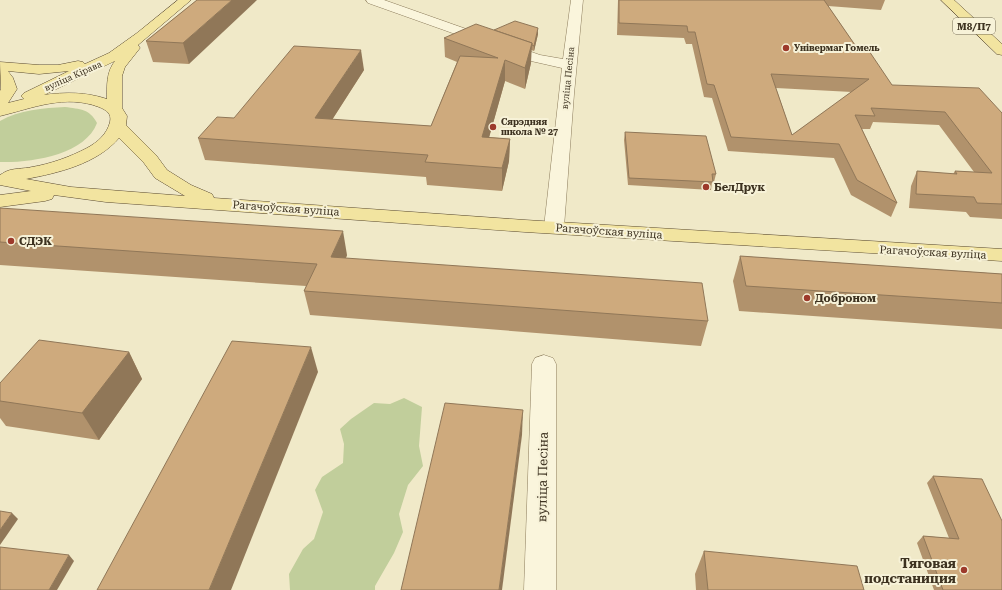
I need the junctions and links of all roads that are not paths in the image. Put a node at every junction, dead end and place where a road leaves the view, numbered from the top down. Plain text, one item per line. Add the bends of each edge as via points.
1 (185, 0) edge
2 (372, 0) edge
3 (577, 0) edge
4 (947, 0) edge
5 (142, 36) junction
6 (1002, 51) edge
7 (569, 65) junction
8 (0, 66) edge
9 (0, 70) edge
10 (49, 87) junction
11 (74, 97) junction
12 (0, 104) edge
13 (114, 108) junction
14 (0, 110) edge
15 (118, 127) junction
16 (3, 182) edge
17 (70, 193) junction
18 (0, 201) edge
19 (217, 203) junction
20 (554, 228) junction
21 (1002, 255) edge
22 (544, 364) dead end
23 (540, 590) edge

1 - 5 main road, вуліца Кірава
2 - 7 street via 536,58
3 - 7 street, вуліца Песіна
4 - 6 main road, М8/П7
5 - 8 main road via 89,61 70,67 34,70
5 - 10 main road, вуліца Кірава via 104,62
5 - 13 main road, вуліца Кірава via 118,66 115,76
7 - 20 street, вуліца Песіна
8 - 10 main road
9 - 12 main road via 6,78 8,89
10 - 11 main road
10 - 14 main road, вуліца Кірава
11 - 13 main road via 98,100
11 - 14 main road via 47,99
13 - 15 main road, вуліца Кірава via 119,117
15 - 16 main road via 111,137 83,157
15 - 19 main road, Рагачоўская вуліца via 150,159 161,174 184,189
16 - 17 main road, Рагачоўская вуліца
17 - 18 main road
17 - 19 main road, Рагачоўская вуліца
19 - 20 main road, Рагачоўская вуліца
20 - 21 main road, Рагачоўская вуліца
22 - 23 street, вуліца Песіна

